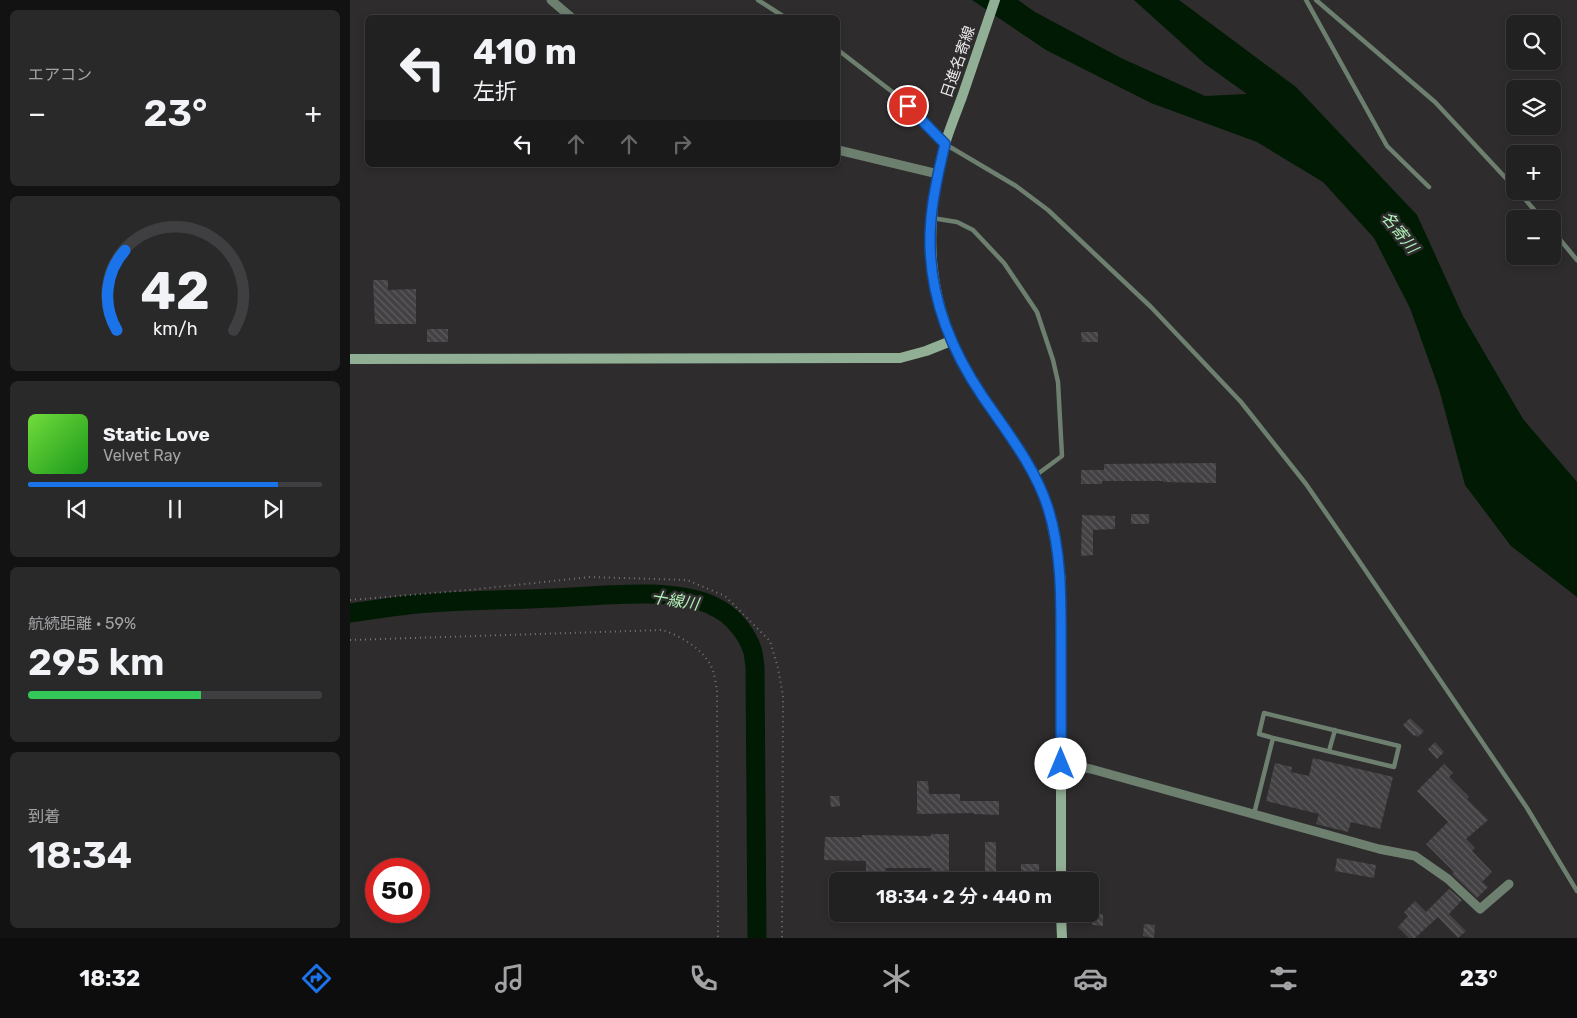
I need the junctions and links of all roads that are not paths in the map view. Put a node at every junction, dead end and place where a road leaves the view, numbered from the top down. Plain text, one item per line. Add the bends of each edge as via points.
1 (551, 0) edge
2 (758, 0) edge
3 (996, 0) edge
4 (1306, 0) edge
5 (1316, 0) edge
6 (568, 15) edge
7 (781, 15) edge
8 (840, 52) edge
9 (945, 144) junction
10 (840, 150) edge
11 (938, 174) junction
12 (1506, 178) edge
13 (1429, 187) dead end
14 (1526, 200) edge
15 (1534, 210) edge
16 (931, 218) junction
17 (1561, 241) edge
18 (1577, 260) edge
19 (951, 341) junction
20 (350, 359) edge
21 (1035, 476) junction
22 (1335, 730) junction
23 (1272, 738) junction
24 (1330, 751) junction
25 (1061, 764) junction
26 (1254, 814) junction
27 (1061, 872) edge
28 (1509, 884) dead end
29 (1577, 891) edge
30 (1062, 922) edge
31 (1062, 938) edge

1 - 6 street
2 - 7 lane
3 - 9 main road, 日進名寄線
4 - 13 lane via 1387,146
5 - 12 lane via 1436,102
8 - 9 lane via 895,94
9 - 11 main road, 日進名寄線
9 - 29 lane via 1016,186 1048,210 1151,307 1241,402 1306,484 1353,552 1527,808
10 - 11 street
11 - 16 main road, 日進名寄線
14 - 15 lane
16 - 19 main road, 日進名寄線 via 933,280
16 - 21 lane via 957,222 973,230 1004,263 1037,312 1058,382 1062,456
17 - 18 lane
19 - 20 main road via 900,358
19 - 21 main road, 日進名寄線 via 973,382
21 - 25 main road, 日進名寄線 via 1048,508 1060,581
22 - 23 lane via 1264,713 1259,734
22 - 24 lane
22 - 24 lane via 1399,746 1396,760 1394,767
23 - 24 lane
23 - 26 lane
25 - 26 street via 1091,769
25 - 27 main road, 日進名寄線
26 - 28 street via 1415,856 1448,879 1480,909
30 - 31 main road

